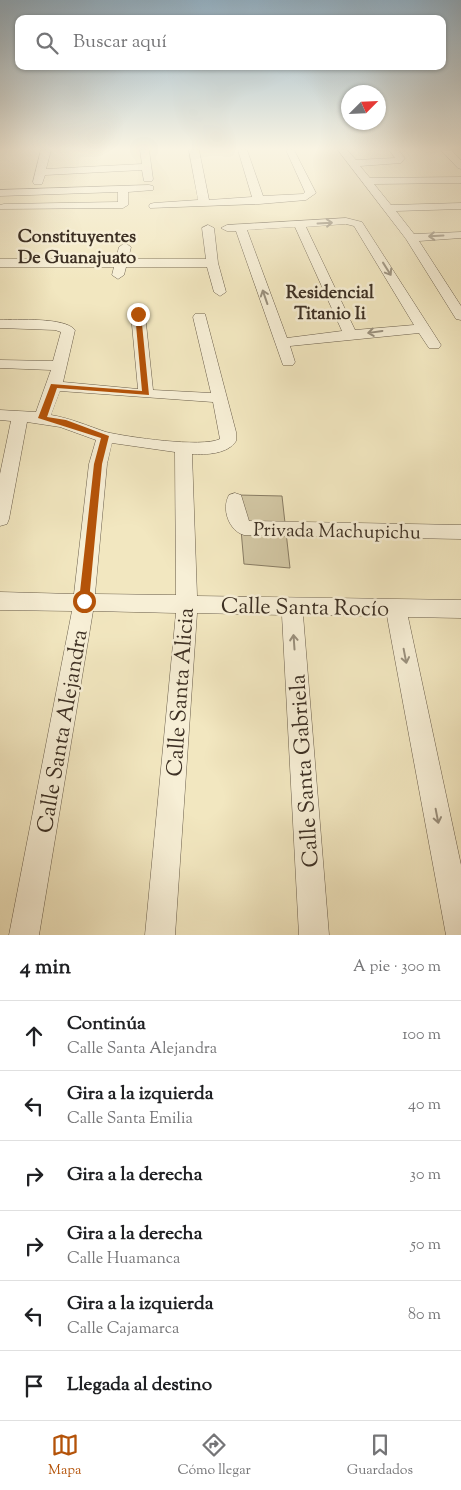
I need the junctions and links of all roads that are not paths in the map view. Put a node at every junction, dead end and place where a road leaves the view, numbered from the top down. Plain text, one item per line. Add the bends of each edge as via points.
1 (123, 194) edge
2 (150, 194) edge
3 (202, 194) edge
4 (257, 194) edge
5 (310, 194) edge
6 (377, 194) edge
7 (260, 201) junction
8 (204, 203) junction
9 (461, 206) edge
10 (4, 207) dead end
11 (389, 208) junction
12 (289, 215) junction
13 (208, 228) dead end
14 (227, 228) dead end
15 (241, 228) junction
16 (461, 235) edge
17 (411, 238) junction
18 (126, 247) dead end
19 (48, 250) dead end
20 (122, 262) junction
21 (0, 263) edge
22 (42, 263) junction
23 (212, 263) junction
24 (118, 275) dead end
25 (220, 292) dead end
26 (455, 297) edge
27 (138, 314) dead end
28 (461, 316) edge
29 (200, 317) dead end
30 (0, 324) edge
31 (424, 328) junction
32 (351, 336) junction
33 (281, 343) junction
34 (434, 345) dead end
35 (288, 362) dead end
36 (0, 364) edge
37 (59, 366) junction
38 (54, 386) junction
39 (146, 394) junction
40 (220, 398) junction
41 (0, 415) edge
42 (20, 416) junction
43 (42, 418) junction
44 (105, 436) junction
45 (183, 448) junction
46 (234, 500) dead end
47 (0, 519) edge
48 (461, 532) edge
49 (0, 601) edge
50 (84, 601) junction
51 (187, 604) junction
52 (292, 606) junction
53 (396, 608) junction
54 (461, 609) edge
55 (24, 935) edge
56 (160, 935) edge
57 (314, 935) edge
58 (461, 935) edge

1 - 10 street via 123,205
2 - 8 street via 154,210
3 - 8 street
4 - 7 street
5 - 12 street
6 - 11 street
7 - 8 street
7 - 12 street
9 - 11 street
11 - 17 street
12 - 15 street
12 -> 31 street via 355,223
12 - 32 street
13 - 23 street
14 - 15 street
33 -> 15 street
16 -> 17 street
17 - 26 street
18 - 20 street
19 - 22 street
20 - 22 street
20 - 23 street
20 - 24 street
21 - 22 street via 18,268
23 - 25 street
26 - 28 street
27 - 39 street
29 - 40 street
30 - 37 street via 68,330
31 -> 32 street
31 - 34 street
32 - 33 street
33 - 35 street
36 - 37 street
37 - 38 street
38 - 39 street
38 - 43 street
39 - 40 street
40 - 45 street via 228,441 221,445
41 - 42 street
42 - 43 street
42 - 47 street
43 - 44 street
44 - 45 street
44 - 50 street, Calle Santa Alejandra via 98,464
45 - 51 street, Calle Santa Alicia
46 - 48 street, Privada Machupichu via 238,522 244,528
49 - 50 street, Calle Santa Rocío
50 - 51 street, Calle Santa Rocío
50 - 55 street, Calle Santa Alejandra
51 - 52 street, Calle Santa Rocío
51 - 56 street, Calle Santa Alicia
52 - 53 street, Calle Santa Rocío
57 -> 52 street, Calle Santa Gabriela
53 - 54 street, Calle Santa Rocío
53 -> 58 street

